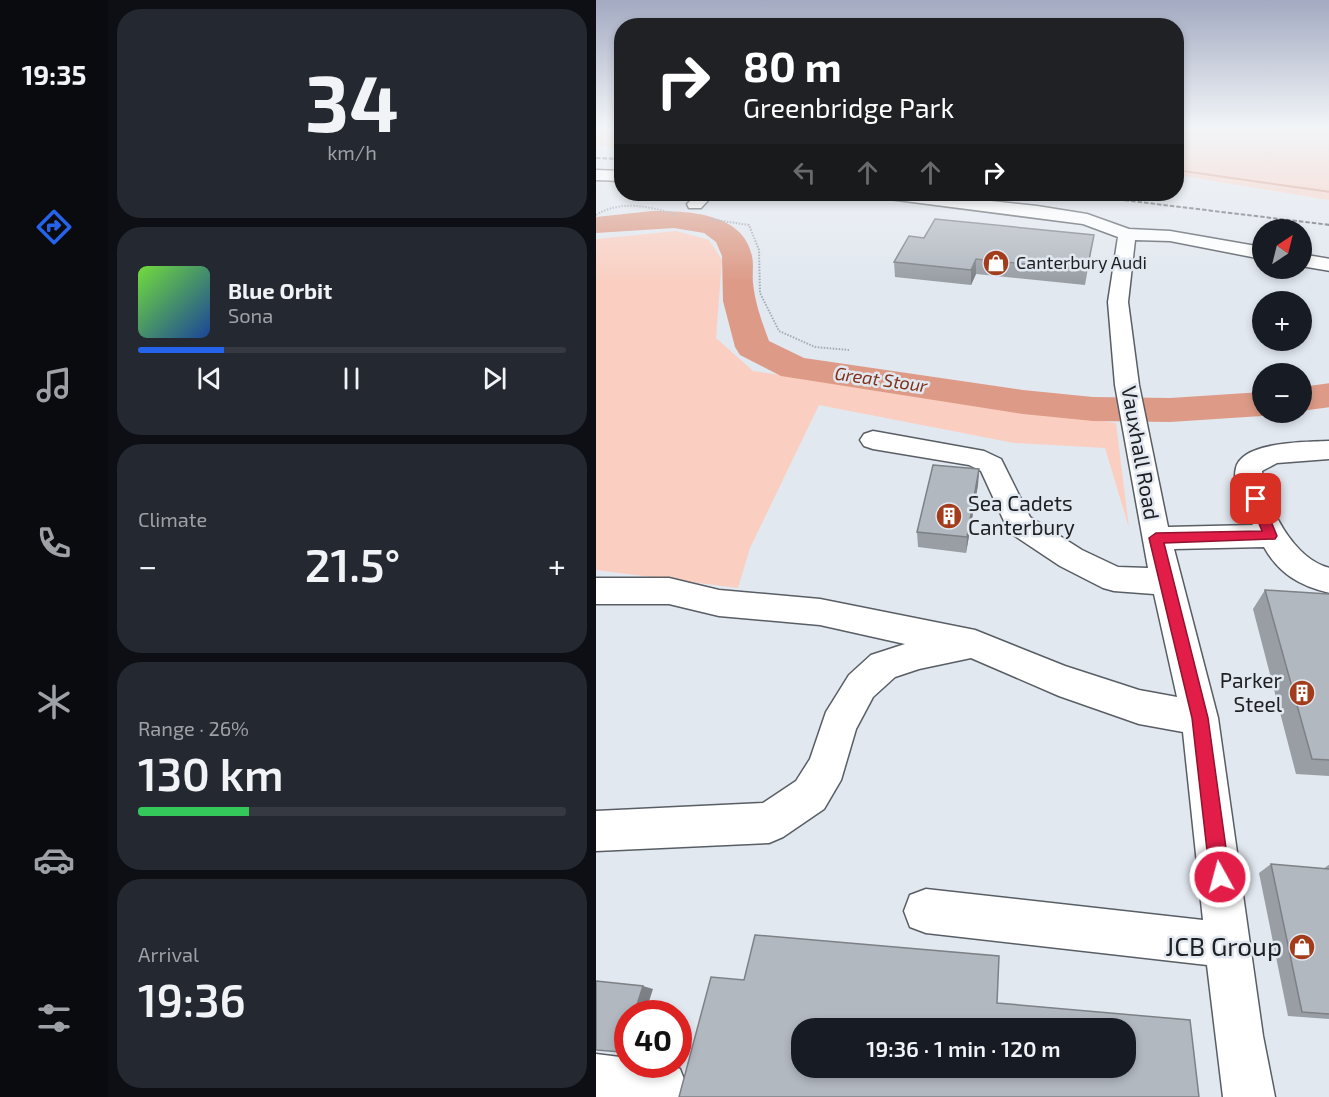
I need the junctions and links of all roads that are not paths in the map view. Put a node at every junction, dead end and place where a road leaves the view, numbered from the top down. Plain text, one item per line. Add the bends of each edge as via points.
1 (962, 201) edge
2 (1109, 211) dead end
3 (1087, 219) junction
4 (1127, 234) junction
5 (1252, 251) edge
6 (1312, 262) edge
7 (1330, 265) edge
8 (873, 440) dead end
9 (1330, 450) edge
10 (1271, 536) junction
11 (1156, 538) junction
12 (1167, 582) junction
13 (1330, 582) edge
14 (596, 591) edge
15 (976, 644) junction
16 (1200, 718) junction
17 (596, 831) edge
18 (926, 912) dead end
19 (1228, 945) junction
20 (596, 1079) edge
21 (663, 1083) edge
22 (1249, 1097) edge

1 - 3 street
2 - 3 street via 1099,211
3 - 4 street
4 - 5 street via 1170,236
4 - 11 street, Vauxhall Road via 1118,302 1127,385
6 - 7 street
8 - 12 street via 975,457 992,465 1019,524 1071,558 1114,579
9 - 10 street via 1276,453 1249,466 1248,480
10 - 11 street
10 - 13 street via 1301,570
11 - 12 street, Vauxhall Road
12 - 16 street, Vauxhall Road
14 - 15 street via 669,591 719,603 820,612
15 - 16 street via 1060,680 1139,707
15 - 17 street via 920,654 883,666 855,695 839,724 827,767 810,795 769,823
16 - 19 street, Vauxhall Road
18 - 19 street
19 - 22 street, Vauxhall Road
20 - 21 street

